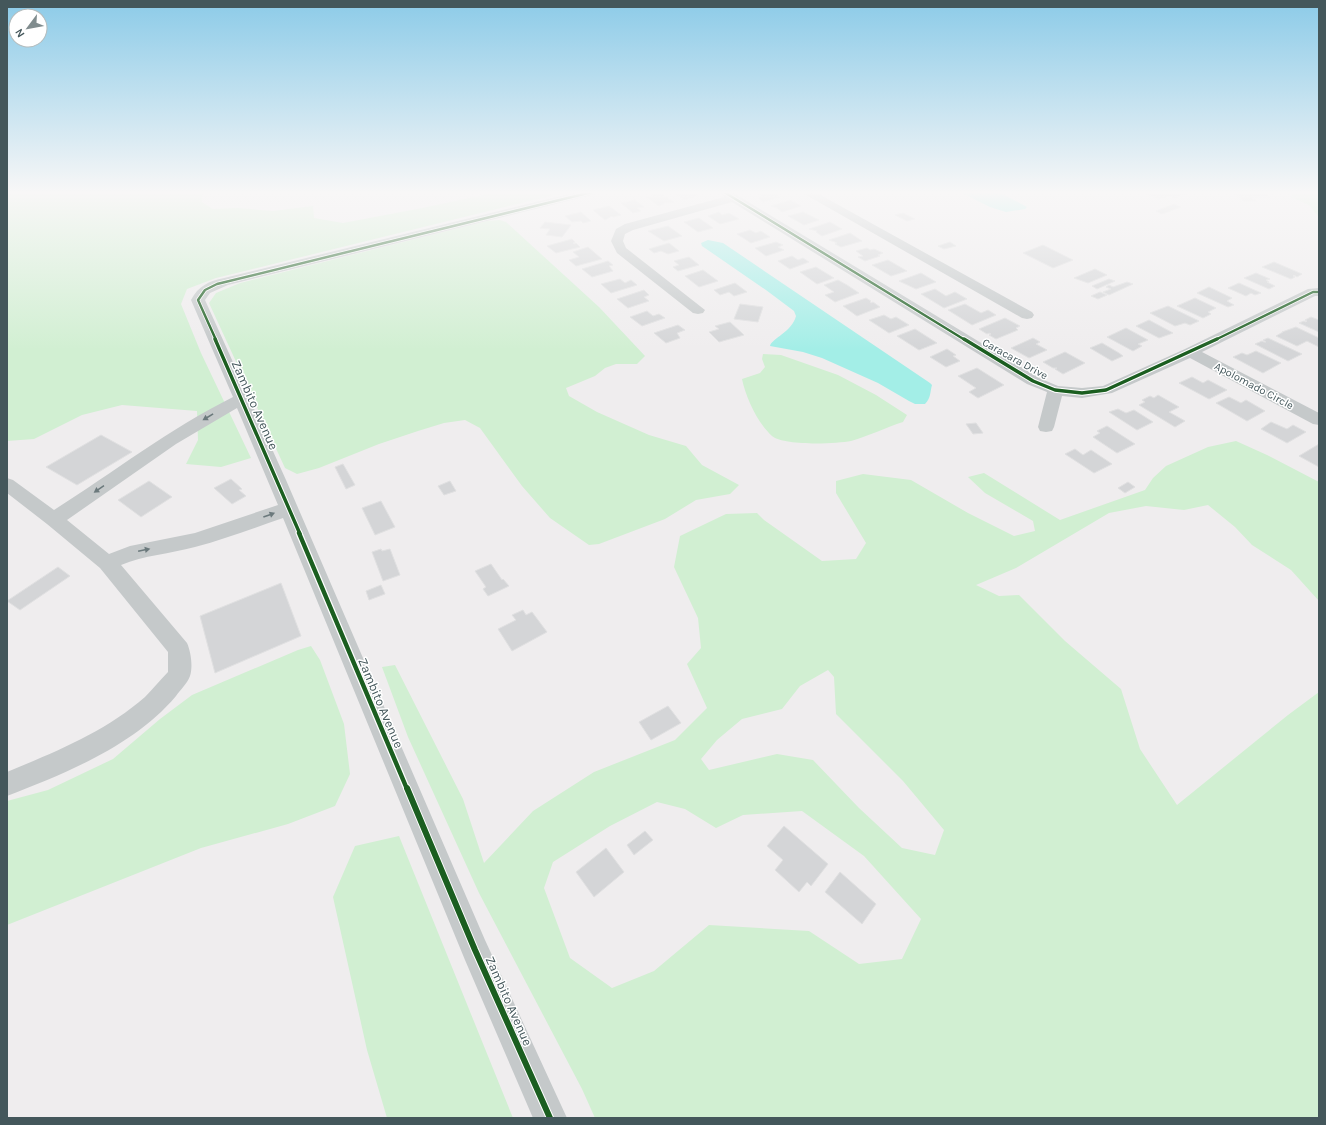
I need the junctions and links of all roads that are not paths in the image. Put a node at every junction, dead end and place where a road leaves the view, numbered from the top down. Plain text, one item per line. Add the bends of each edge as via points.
1 (377, 244) edge
2 (619, 244) edge
3 (809, 244) edge
4 (903, 244) edge
5 (1319, 292) edge
6 (698, 310) dead end
7 (1027, 315) dead end
8 (1190, 352) junction
9 (1055, 390) junction
10 (242, 399) junction
11 (1319, 420) edge
12 (1046, 427) dead end
13 (7, 484) edge
14 (288, 509) junction
15 (54, 519) junction
16 (107, 562) junction
17 (7, 784) edge
18 (550, 1118) edge

1 - 10 street, Zambito Avenue via 212,286 199,296 199,303
2 - 6 street via 621,250
3 - 9 street, Caracara Drive via 1026,377
4 - 7 street
5 - 8 street, Caracara Drive via 1313,292
8 - 9 street, Caracara Drive via 1106,390 1082,393
8 - 11 street, Apolomado Circle
9 - 12 street, Caracara Drive
10 - 14 street, Zambito Avenue
10 -> 15 street via 174,438
13 - 15 street
16 -> 14 street via 130,554 195,540
14 - 18 street, Zambito Avenue via 475,950
15 - 16 street
16 - 17 street via 179,650 179,675 153,704 117,731

